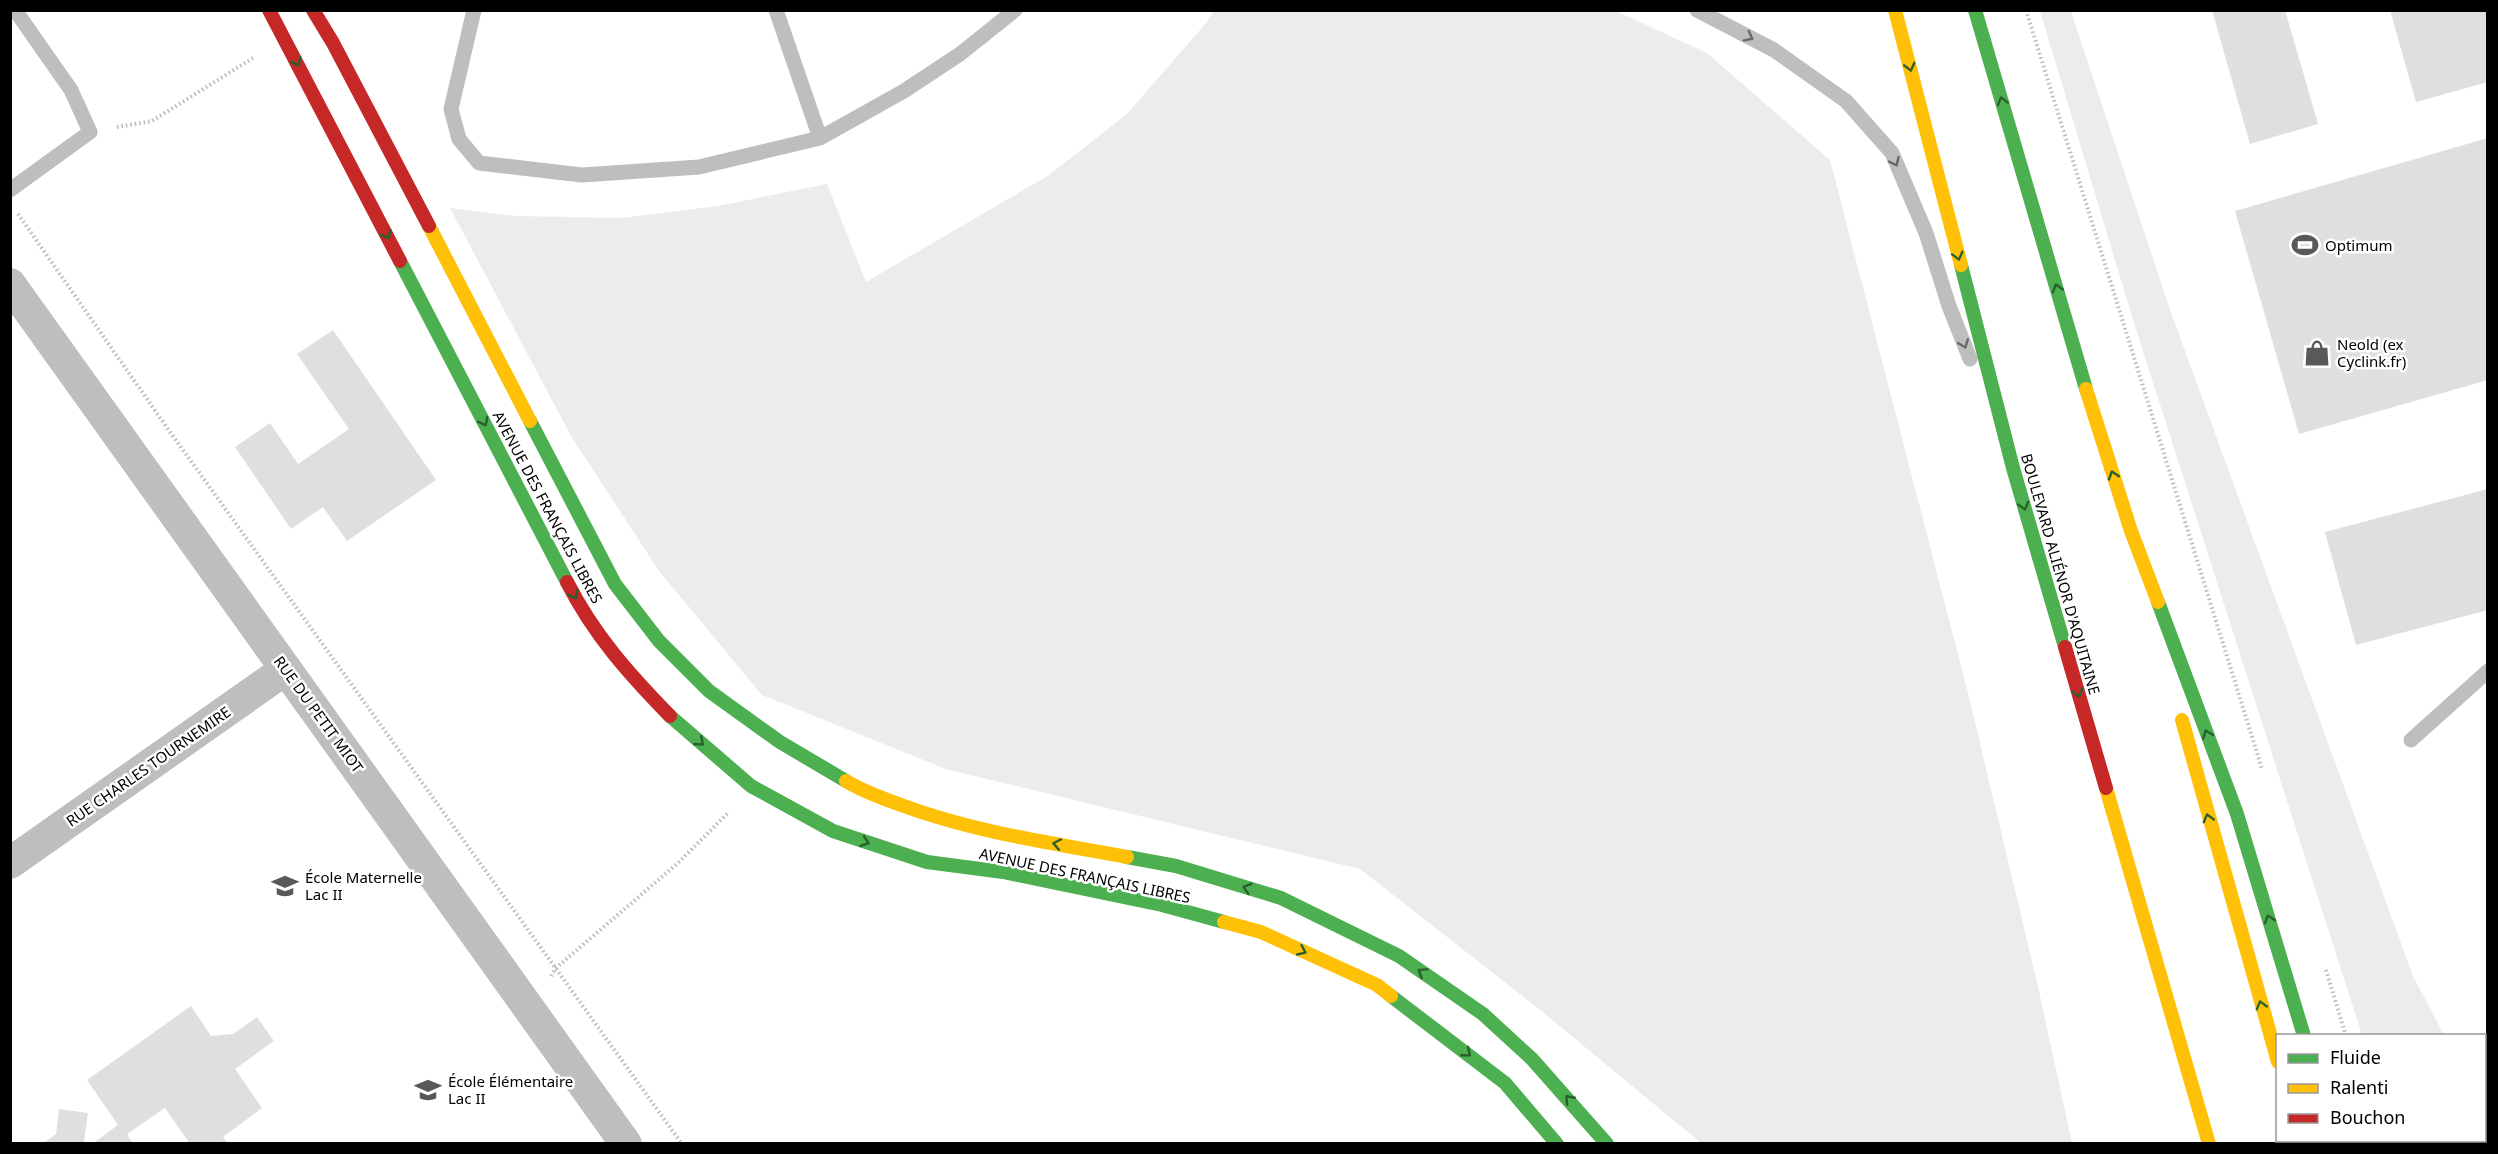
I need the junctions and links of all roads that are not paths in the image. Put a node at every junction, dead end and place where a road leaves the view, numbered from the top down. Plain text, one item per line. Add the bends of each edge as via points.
1 (15, 10) edge
2 (269, 10) edge
3 (313, 10) edge
4 (474, 10) edge
5 (776, 10) edge
6 (1015, 10) edge
7 (1697, 10) edge
8 (1895, 10) edge
9 (1975, 10) edge
10 (820, 138) junction
11 (10, 190) edge
12 (10, 284) edge
13 (2013, 468) junction
14 (2131, 531) junction
15 (2168, 667) dead end
16 (286, 669) junction
17 (2487, 671) edge
18 (2177, 702) dead end
19 (2411, 740) dead end
20 (10, 863) edge
21 (2304, 1034) edge
22 (2276, 1058) edge
23 (626, 1143) edge
24 (1557, 1143) edge
25 (1607, 1143) edge
26 (2208, 1143) edge

1 - 11 lane via 71,90 90,132
2 -> 24 main road, AVENUE DES FRANÇAIS LIBRES via 581,609 625,670 691,734 751,786 833,831 927,862 1003,872 1162,905 1261,932 1377,985 1505,1083
25 -> 3 main road, AVENUE DES FRANÇAIS LIBRES via 1533,1059 1483,1014 1399,956 1270,895 1176,866 937,818 861,790 780,742 709,691 660,641 615,584
4 - 10 lane via 451,109 459,139 479,163 582,175 699,167
5 - 10 lane
6 - 10 lane via 904,91
7 -> 13 lane via 1774,50 1846,101 1892,153 1926,233
8 -> 13 main road, BOULEVARD ALIÉNOR D'AQUITAINE
14 -> 9 main road
12 - 16 street, RUE DU PETIT MIOT
13 -> 26 main road, BOULEVARD ALIÉNOR D'AQUITAINE
14 - 15 main road
21 -> 14 main road via 2237,814
16 - 20 street, RUE CHARLES TOURNEMIRE
16 - 23 street, RUE DU PETIT MIOT
17 - 19 lane
22 -> 18 main road

